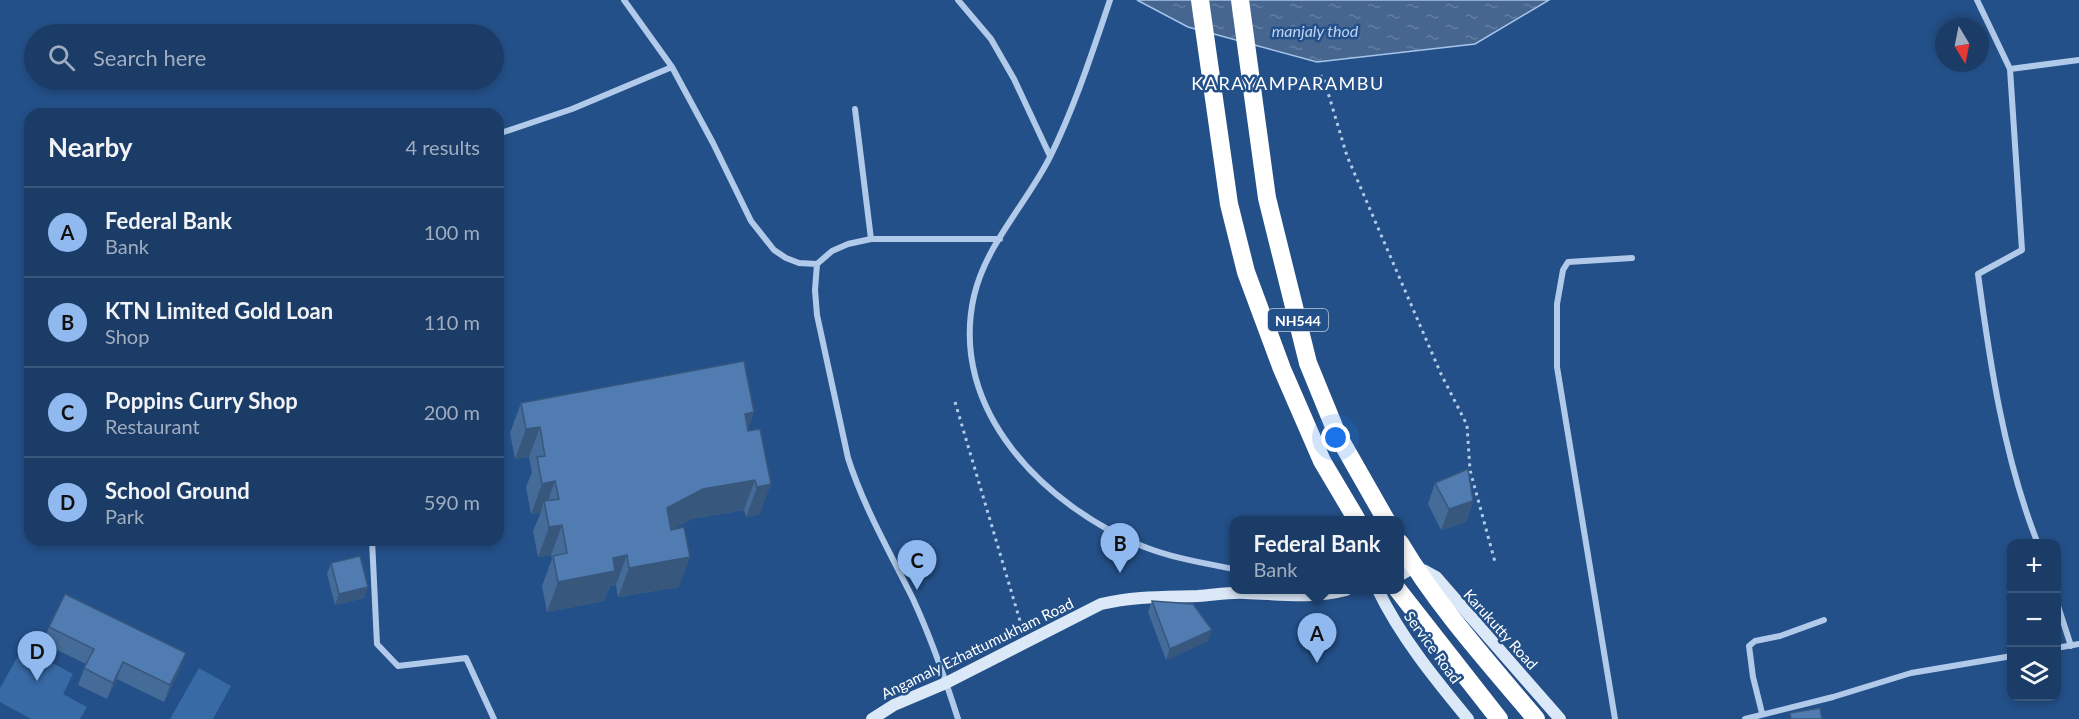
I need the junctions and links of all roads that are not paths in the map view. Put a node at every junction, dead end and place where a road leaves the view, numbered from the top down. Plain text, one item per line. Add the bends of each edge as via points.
1 (624, 0) edge
2 (958, 0) edge
3 (1110, 0) edge
4 (1200, 0) edge
5 (1240, 0) edge
6 (1977, 0) edge
7 (2079, 60) edge
8 (672, 67) junction
9 (2010, 69) junction
10 (855, 109) dead end
11 (504, 133) edge
12 (1050, 156) junction
13 (871, 239) junction
14 (1000, 239) junction
15 (1632, 258) dead end
16 (817, 264) junction
17 (1355, 516) edge
18 (1384, 516) edge
19 (2036, 539) edge
20 (372, 546) edge
21 (1230, 568) edge
22 (1407, 571) edge
23 (1230, 594) edge
24 (1380, 594) edge
25 (1401, 594) edge
26 (2061, 615) edge
27 (1824, 620) dead end
28 (2079, 644) edge
29 (2071, 646) junction
30 (2061, 647) edge
31 (2007, 657) edge
32 (946, 683) junction
33 (1762, 713) junction
34 (494, 719) edge
35 (872, 719) edge
36 (958, 719) edge
37 (1468, 719) edge
38 (1499, 719) edge
39 (1536, 719) edge
40 (1560, 719) edge
41 (1615, 719) edge
42 (1745, 719) edge

1 - 8 street
2 - 12 street via 991,39
3 - 12 street via 1076,99
4 - 17 highway, NH544 via 1229,204 1246,272 1282,369 1323,461
5 - 18 highway, NH544 via 1267,198 1308,363 1337,434
6 - 9 street
7 - 9 street
8 - 11 street
8 - 16 street via 756,229 786,258
9 - 19 street via 2022,250 1978,274 2010,458
10 - 13 street
12 - 14 street
13 - 14 street
13 - 16 street via 832,251
14 - 21 street via 974,294 970,338 978,387 1005,440 1057,496 1122,536 1164,554
15 - 41 street via 1568,262 1557,304 1557,367
16 - 32 street via 817,315 848,458 863,502 913,600
20 - 34 street via 376,644 398,666 466,658
22 - 39 highway
22 - 40 street, Karukutty Road via 1425,570 1436,577
23 - 32 street, Angamaly Ezhattumukham Road via 1122,598 1101,604
24 - 37 street, Service Road via 1421,659
25 - 38 highway
26 - 29 street
27 - 33 street via 1750,644 1748,651
28 - 29 street
29 - 30 street
31 - 33 street via 1911,673
32 - 35 street, Angamaly Ezhattumukham Road
32 - 36 street
33 - 42 street

